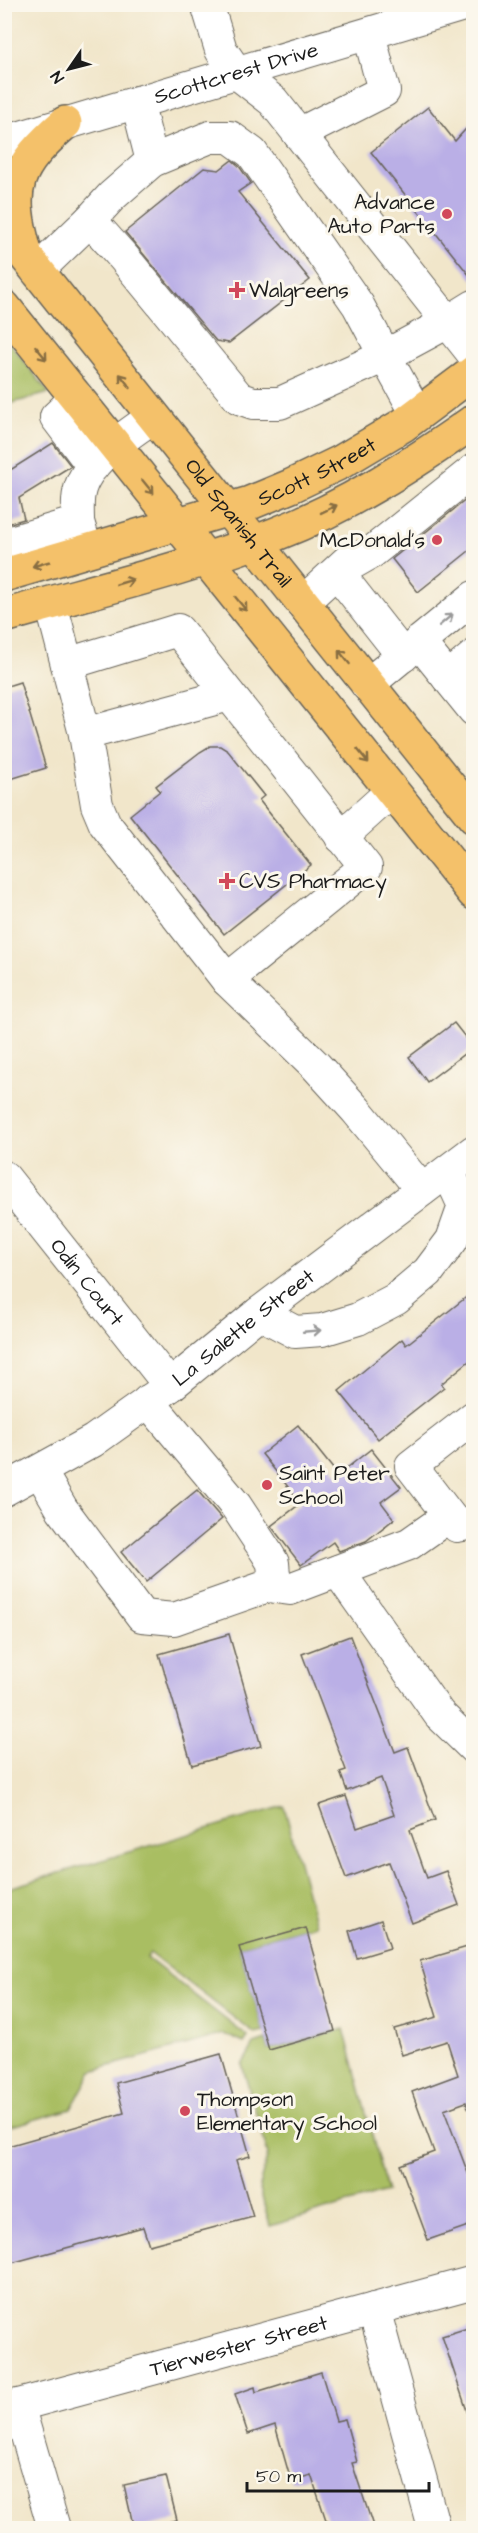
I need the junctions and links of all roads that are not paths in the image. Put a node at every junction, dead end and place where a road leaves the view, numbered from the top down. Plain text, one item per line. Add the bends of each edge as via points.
1 (207, 4) edge
2 (467, 4) edge
3 (369, 34) junction
4 (237, 74) junction
5 (137, 102) junction
6 (65, 123) junction
7 (299, 134) junction
8 (4, 142) edge
9 (152, 160) junction
10 (90, 220) junction
11 (4, 229) edge
12 (32, 264) junction
13 (4, 307) edge
14 (461, 314) edge
15 (474, 355) edge
16 (385, 356) junction
17 (474, 372) edge
18 (417, 414) junction
19 (153, 417) junction
20 (474, 421) edge
21 (104, 456) junction
22 (474, 459) edge
23 (474, 470) edge
24 (226, 510) junction
25 (178, 524) junction
26 (82, 536) junction
27 (252, 542) junction
28 (4, 544) edge
29 (204, 558) junction
30 (337, 572) junction
31 (4, 575) edge
32 (474, 597) edge
33 (51, 603) junction
34 (302, 603) junction
35 (4, 616) edge
36 (411, 649) junction
37 (474, 656) edge
38 (67, 664) junction
39 (448, 678) junction
40 (367, 685) junction
41 (229, 695) junction
42 (474, 710) edge
43 (85, 734) junction
44 (425, 757) junction
45 (392, 791) junction
46 (474, 817) edge
47 (341, 837) junction
48 (474, 893) edge
49 (227, 980) junction
50 (462, 1167) edge
51 (4, 1177) edge
52 (422, 1190) junction
53 (259, 1313) junction
54 (159, 1394) junction
55 (474, 1417) edge
56 (40, 1471) junction
57 (4, 1490) edge
58 (463, 1520) edge
59 (269, 1568) junction
60 (346, 1583) junction
61 (474, 1748) edge
62 (474, 2282) edge
63 (374, 2309) junction
64 (11, 2407) edge
65 (54, 2529) edge
66 (434, 2529) edge

1 - 4 street via 221,50
2 - 3 street, Scottcrest Drive
3 - 4 street, Scottcrest Drive
3 - 7 street via 384,91
4 - 5 street, Scottcrest Drive
4 - 7 street via 273,101
5 - 6 street, Scottcrest Drive
5 - 9 street
6 - 8 street, Scottcrest Drive
6 - 12 main road via 22,170 16,190 16,218
7 - 14 street
9 - 10 street
9 - 16 street via 210,137 230,137 252,153 358,305
10 - 12 street
10 - 16 street via 239,398 253,403 280,403
11 - 12 main road, Old Spanish Trail
19 -> 12 main road, Old Spanish Trail
13 -> 21 main road via 77,397
14 - 15 street
14 - 16 street
16 - 18 street
17 - 18 main road, Scott Street
18 - 24 main road, Scott Street via 341,462
19 - 21 street
19 - 24 main road, Old Spanish Trail
27 -> 20 main road, Scott Street via 369,489
21 -> 25 main road
21 - 26 street via 87,472 79,493
22 - 30 street via 374,534
23 - 30 street via 372,552
24 - 25 main road, Scott Street
24 - 27 main road, Old Spanish Trail
25 - 26 main road, Scott Street
25 - 29 main road
26 - 28 street
26 -> 31 main road, Scott Street
27 - 29 main road, Scott Street
27 - 34 main road, Old Spanish Trail
33 -> 29 main road, Scott Street
29 -> 45 main road
30 - 34 street
30 - 36 street
36 -> 32 street
33 - 35 main road, Scott Street
33 - 38 street
40 -> 34 main road, Old Spanish Trail
36 - 39 street
36 - 40 street
37 - 39 street
38 - 41 street via 178,630
38 - 43 street
39 - 42 street
40 - 44 main road, Old Spanish Trail
41 - 43 street
41 - 47 street
43 - 49 street via 97,805 105,824
44 - 45 main road
44 - 46 main road, Old Spanish Trail
45 - 47 street
45 - 48 main road
47 - 49 street via 366,867
49 - 52 street via 316,1066
50 - 52 street, La Salette Street
53 -> 50 street via 295,1332 322,1330 358,1319 396,1299 428,1272 453,1240 464,1206
51 - 54 street, Odin Court
52 - 53 street, La Salette Street
53 - 54 street, La Salette Street
54 - 56 street, La Salette Street via 93,1441
54 - 59 street, Odin Court via 236,1506
55 - 58 street via 411,1466
56 - 57 street, La Salette Street
56 - 59 street via 62,1509 142,1616 174,1618
58 - 60 street via 409,1544
59 - 60 street via 290,1589
60 - 61 street via 439,1714
62 - 63 street, Tierwester Street
63 - 64 street, Tierwester Street
63 - 66 street
64 - 65 street

